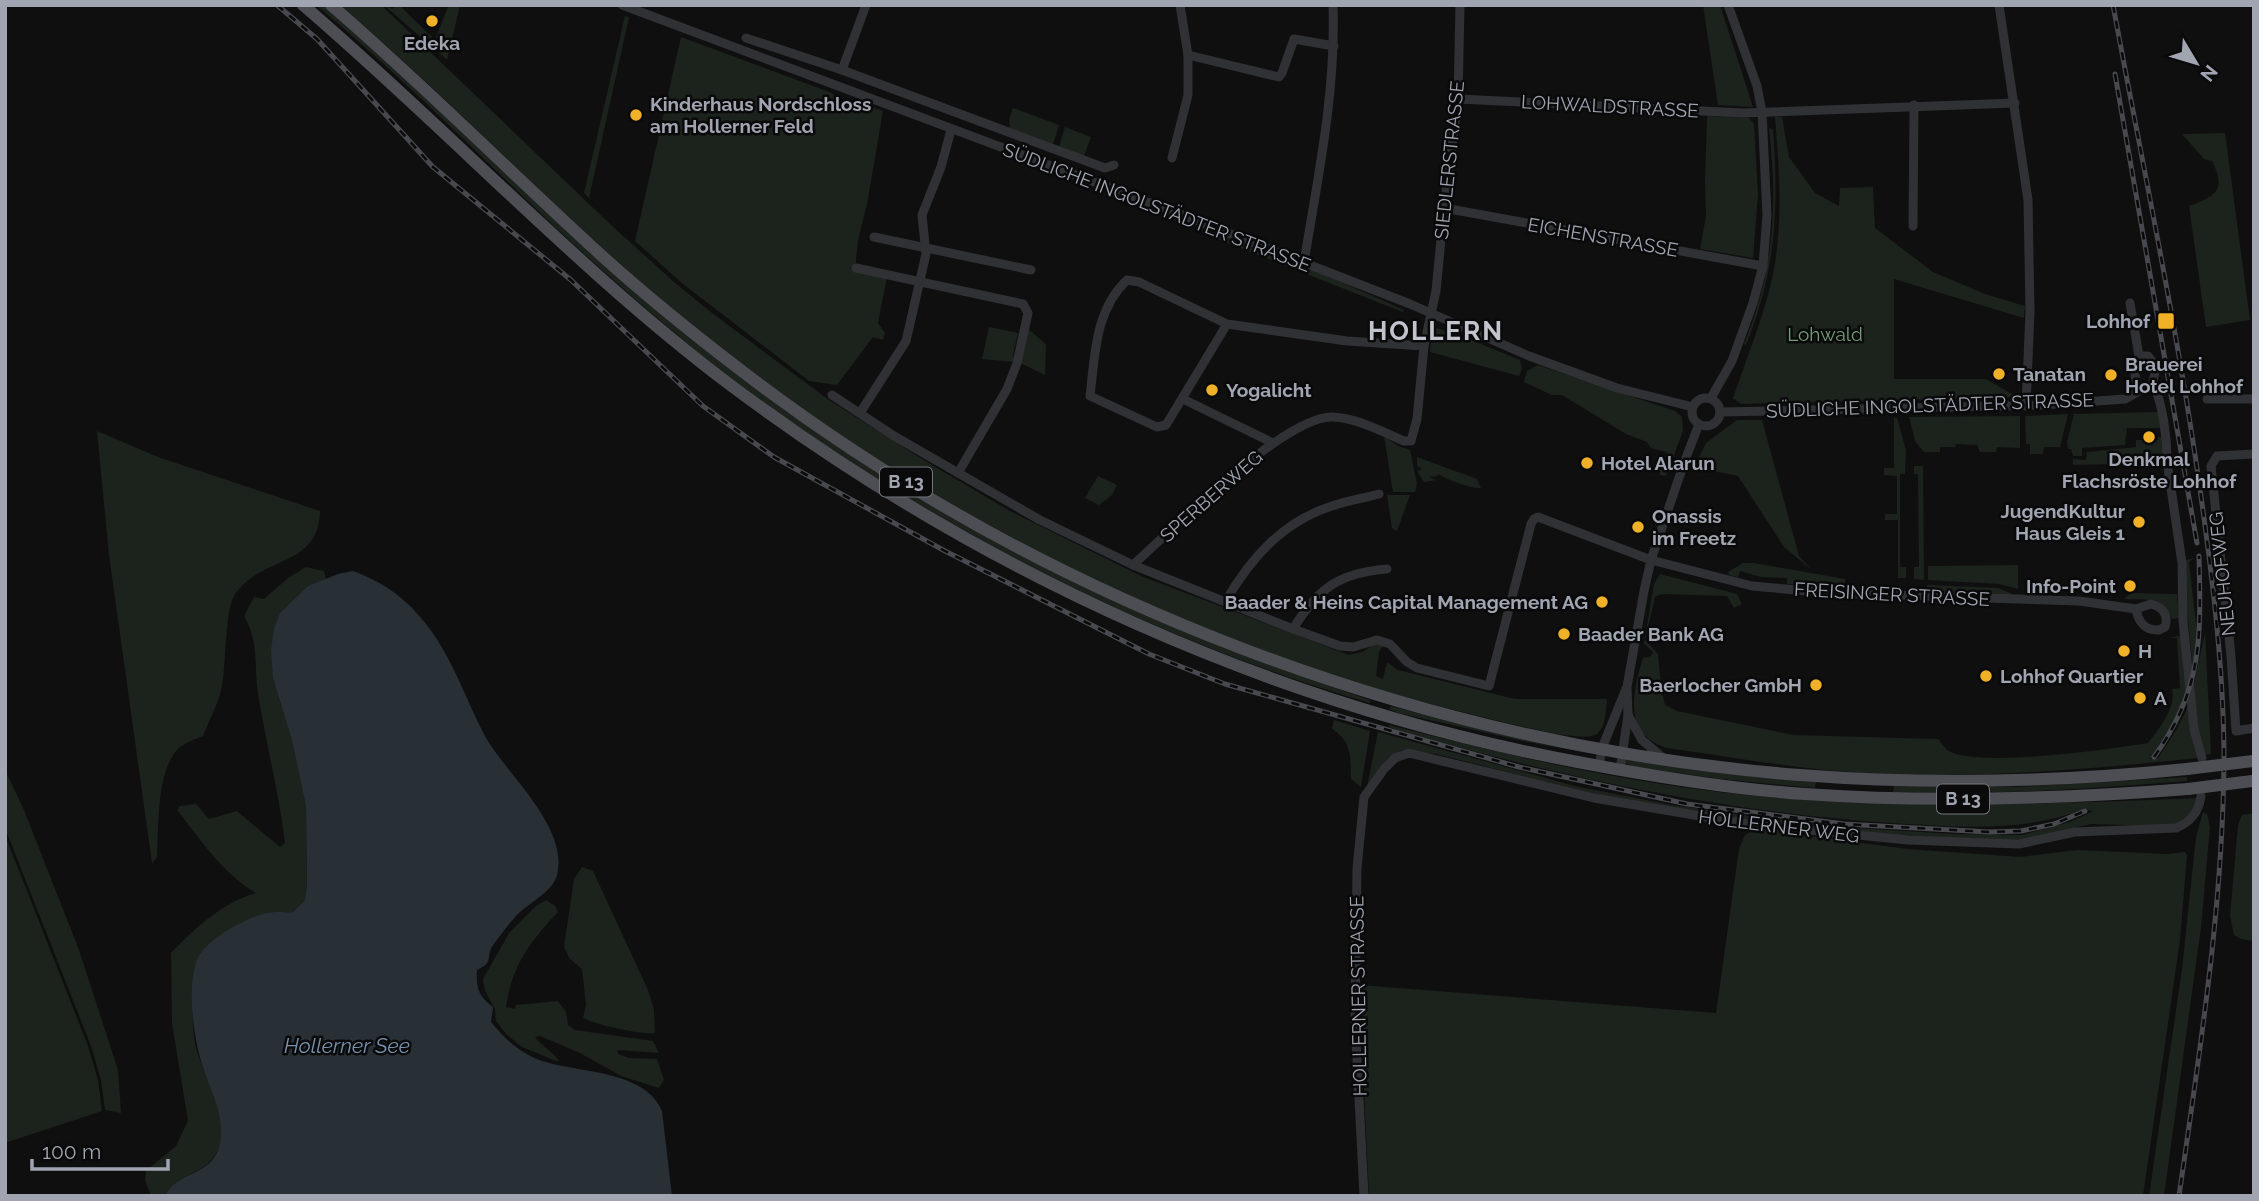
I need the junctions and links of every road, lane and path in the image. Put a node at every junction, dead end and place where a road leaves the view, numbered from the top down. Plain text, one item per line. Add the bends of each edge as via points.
1 (303, 5) edge
2 (331, 5) edge
3 (622, 5) edge
4 (866, 5) edge
5 (1180, 5) edge
6 (1333, 5) edge
7 (1460, 5) edge
8 (1728, 5) edge
9 (1999, 5) edge
10 (746, 38) dead end
11 (1334, 46) junction
12 (1188, 55) junction
13 (842, 70) junction
14 (1458, 99) junction
15 (2015, 103) junction
16 (1914, 106) junction
17 (1762, 112) junction
18 (951, 130) junction
19 (1172, 158) dead end
20 (1114, 165) dead end
21 (1444, 208) junction
22 (1913, 226) dead end
23 (874, 237) dead end
24 (925, 248) junction
25 (1304, 262) junction
26 (1763, 266) junction
27 (856, 268) dead end
28 (1031, 270) dead end
29 (919, 282) junction
30 (2130, 303) dead end
31 (1430, 314) junction
32 (1227, 324) junction
33 (1424, 346) junction
34 (2139, 356) junction
35 (2153, 383) junction
36 (2137, 391) junction
37 (832, 396) dead end
38 (1711, 398) junction
39 (1183, 399) junction
40 (2207, 399) dead end
41 (2254, 399) edge
42 (2026, 406) junction
43 (1693, 407) junction
44 (1720, 412) junction
45 (860, 413) junction
46 (1699, 424) junction
47 (1411, 441) joint
48 (1273, 443) junction
49 (2254, 454) edge
50 (958, 472) junction
51 (1379, 494) dead end
52 (1651, 560) junction
53 (1133, 565) junction
54 (1387, 569) dead end
55 (1225, 602) junction
56 (2136, 609) dead end
57 (1293, 629) junction
58 (1627, 687) junction
59 (1628, 715) junction
60 (2254, 728) edge
61 (1602, 748) junction
62 (1621, 752) junction
63 (1663, 758) junction
64 (2202, 758) dead end
65 (2253, 761) edge
66 (1599, 766) junction
67 (1620, 770) junction
68 (2253, 780) edge
69 (2202, 796) dead end
70 (1364, 797) joint
71 (1363, 1196) edge

1 - 66 main road, B 13 via 595,274 729,384 809,442 940,525 1114,615 1271,679 1450,734
2 - 61 main road, B 13 via 658,304 800,413 949,508 1098,587 1272,659 1413,705
3 - 18 street, SÜDLICHE INGOLSTÄDTER STRASSE
4 - 13 street
5 - 12 street
6 - 11 street
7 - 14 street, SIEDLERSTRASSE
8 - 17 street
9 - 15 street
10 - 13 street
11 - 12 street via 1294,39 1279,76
11 - 25 street
12 - 19 street via 1188,95
13 - 20 street via 1105,168
14 - 17 street, LOHWALDSTRASSE
14 - 21 street, SIEDLERSTRASSE
15 - 16 street, LOHWALDSTRASSE
15 - 42 street via 2028,200
16 - 17 street, LOHWALDSTRASSE
16 - 22 street
17 - 26 street via 1767,215
18 - 24 street via 922,215
18 - 25 street, SÜDLICHE INGOLSTÄDTER STRASSE
21 - 26 street, EICHENSTRASSE
21 - 31 street, SIEDLERSTRASSE
23 - 24 street
24 - 28 street
24 - 29 street
25 - 31 street, SÜDLICHE INGOLSTÄDTER STRASSE
26 - 38 street via 1732,361
27 - 29 street
29 - 45 street via 906,341
29 - 50 street via 1023,304 1028,311 1007,389
30 - 34 street
31 - 33 street, SIEDLERSTRASSE
31 - 43 street, SÜDLICHE INGOLSTÄDTER STRASSE via 1617,388
32 - 33 street via 1347,341
32 - 39 street
32 - 39 street via 1139,282 1127,280 1121,285 1100,322 1090,396 1161,427
33 - 47 street, SIEDLERSTRASSE
34 - 35 street via 2148,356 2156,366
34 - 36 street via 2134,365
35 - 36 street, SÜDLICHE INGOLSTÄDTER STRASSE
35 - 64 street via 2168,449 2194,729
36 - 42 street, SÜDLICHE INGOLSTÄDTER STRASSE via 2125,399
37 - 45 street
38 - 43 street via 1698,400
38 - 44 street
39 - 48 street
40 - 41 street
42 - 44 street, SÜDLICHE INGOLSTÄDTER STRASSE
43 - 46 street
44 - 46 street, SÜDLICHE INGOLSTÄDTER STRASSE via 1713,424
45 - 50 street
46 - 52 street
47 - 48 street, SPERBERWEG via 1333,417 1308,423
48 - 53 street, SPERBERWEG
49 - 60 street, NEUHOFWEG via 2217,456 2211,466 2236,731
50 - 53 street via 1042,521
51 - 55 street via 1331,506 1279,534 1249,565
52 - 56 street, FREISINGER STRASSE via 1752,586 2079,601
52 - 57 street, FREISINGER STRASSE via 1534,519 1489,686 1418,668 1390,644 1377,640 1340,646
52 - 58 street
53 - 55 street
54 - 57 street via 1336,582 1308,604
55 - 57 street
58 - 59 street
58 - 61 street
59 - 62 street
59 - 63 street via 1642,740
61 - 62 main road, B 13
61 - 66 street
62 - 63 main road, B 13
62 - 67 street
63 - 65 main road, B 13, bridge via 1798,775 1906,781 2050,780
66 - 67 main road, B 13
67 - 68 main road, B 13, bridge via 1759,790 1890,799 2064,797
69 - 70 street, HOLLERNER WEG via 2189,823 2176,828 2076,832 2019,844 1908,840 1747,824 1594,798 1409,754 1395,758
70 - 71 street, HOLLERNER STRASSE via 1357,868 1355,1020

